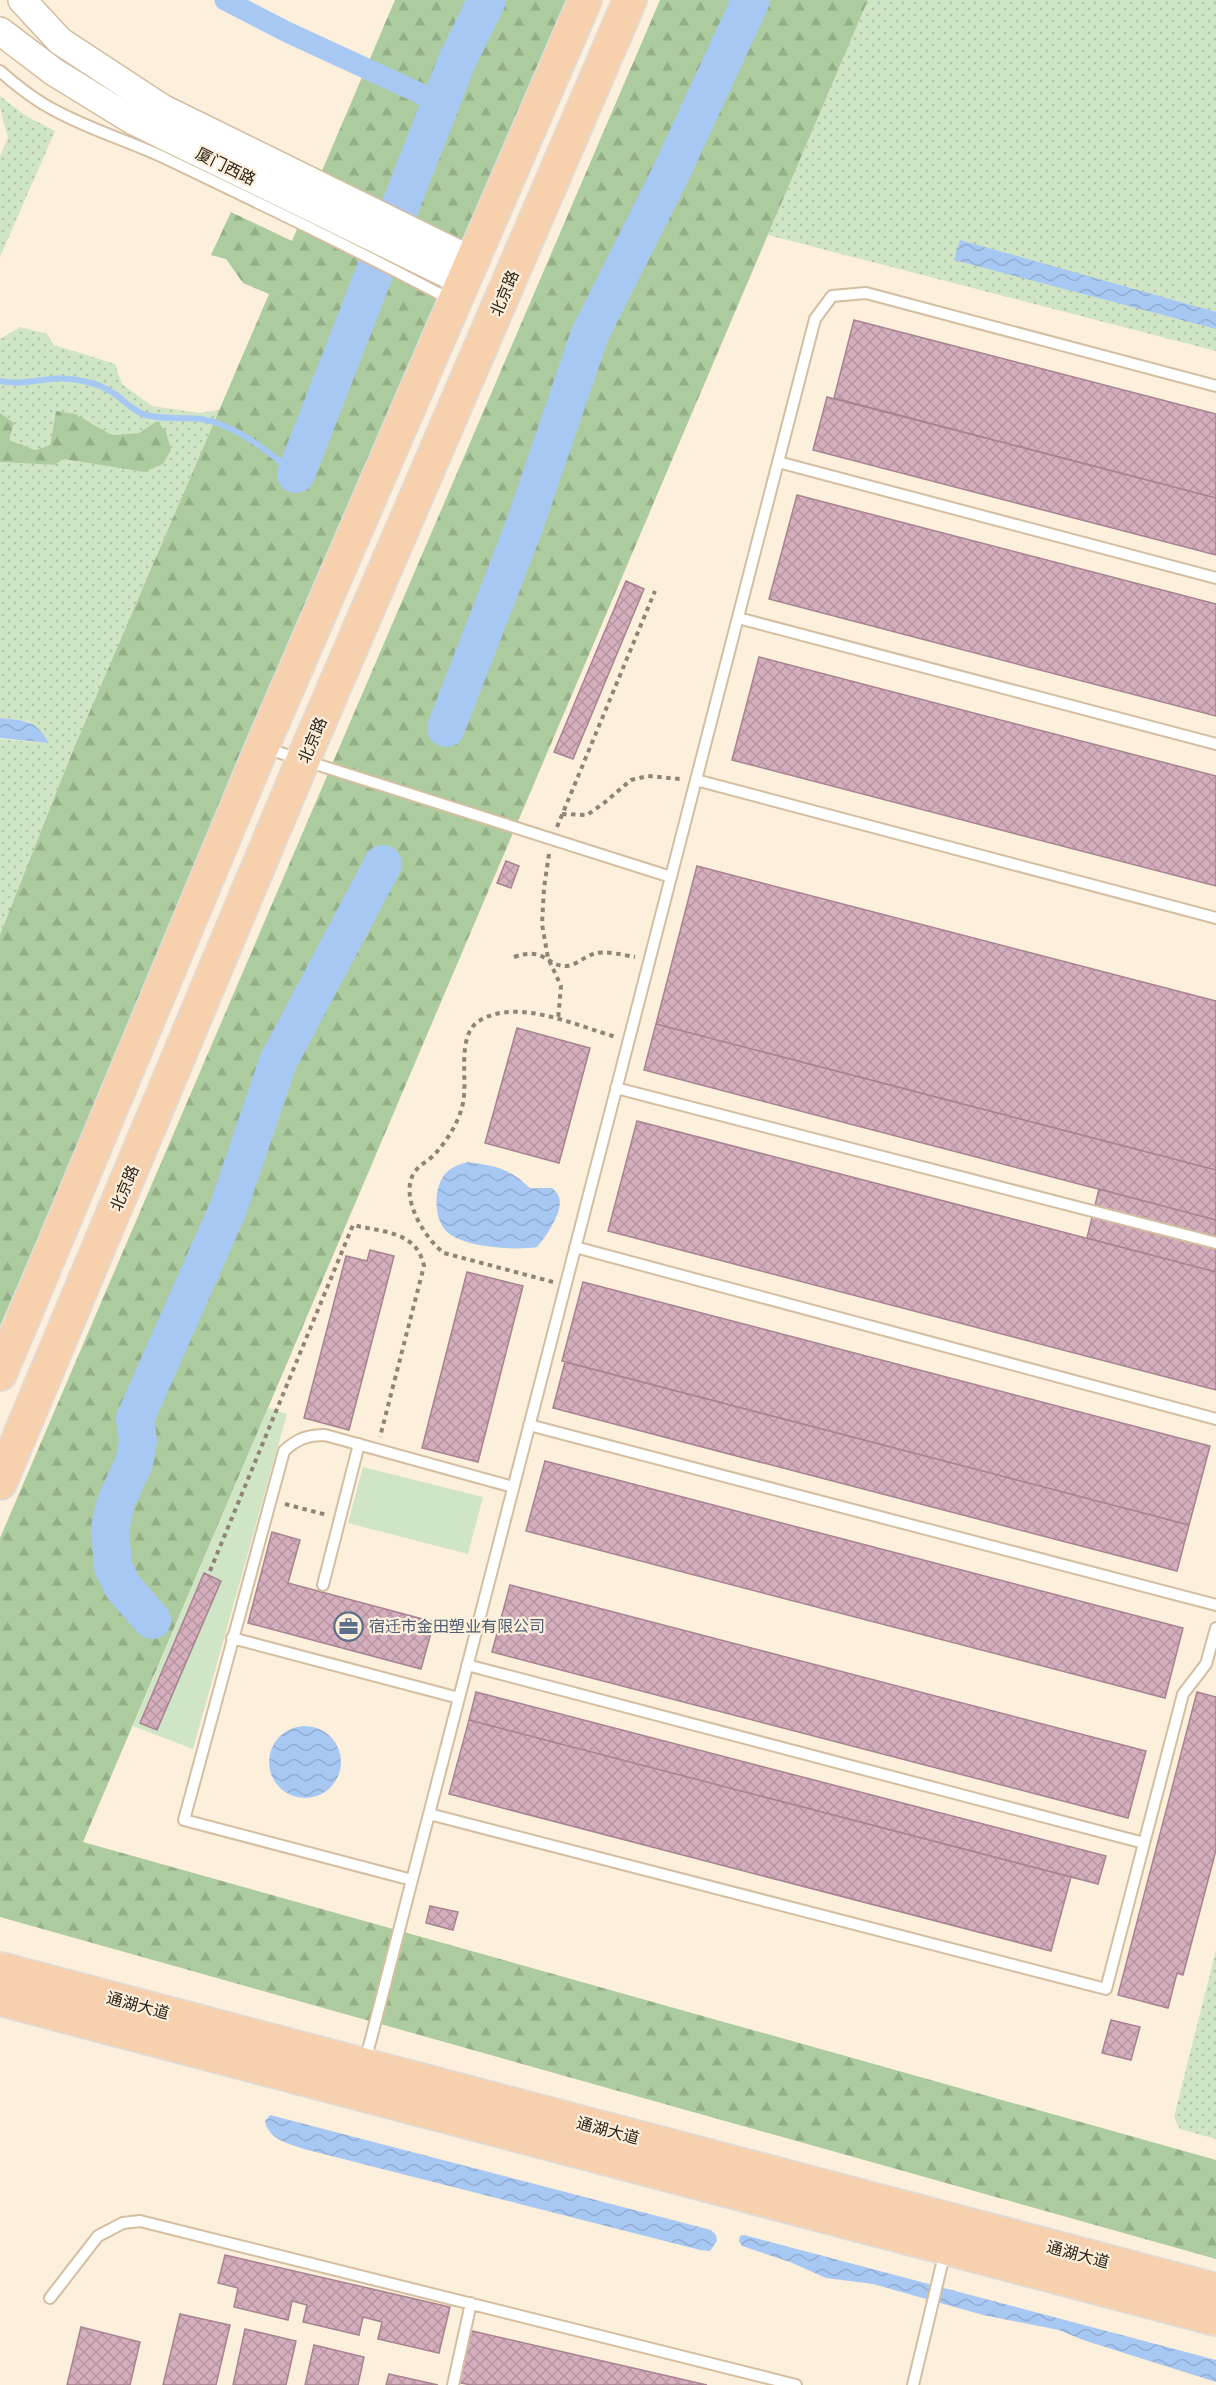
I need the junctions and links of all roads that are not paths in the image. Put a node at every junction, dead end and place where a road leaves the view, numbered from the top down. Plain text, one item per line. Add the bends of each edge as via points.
1 (22, 0) edge
2 (585, 0) edge
3 (630, 0) edge
4 (0, 31) edge
5 (0, 72) edge
6 (342, 220) junction
7 (408, 253) junction
8 (464, 281) junction
9 (1216, 386) edge
10 (778, 462) junction
11 (1216, 578) edge
12 (738, 618) junction
13 (1216, 744) edge
14 (262, 747) junction
15 (303, 760) junction
16 (696, 780) junction
17 (671, 877) junction
18 (1216, 918) edge
19 (616, 1088) junction
20 (1216, 1243) edge
21 (575, 1247) junction
22 (0, 1374) edge
23 (1216, 1419) edge
24 (529, 1425) junction
25 (359, 1444) junction
26 (0, 1483) edge
27 (513, 1487) junction
28 (323, 1586) dead end
29 (1216, 1605) edge
30 (1216, 1628) edge
31 (232, 1638) junction
32 (467, 1665) junction
33 (459, 1698) junction
34 (429, 1814) junction
35 (1144, 1843) junction
36 (412, 1880) junction
37 (0, 1968) edge
38 (0, 1999) edge
39 (364, 2065) junction
40 (946, 2248) junction
41 (1216, 2290) edge
42 (50, 2298) dead end
43 (471, 2303) junction
44 (1216, 2319) edge
45 (453, 2385) edge
46 (796, 2385) edge
47 (912, 2385) edge

1 - 6 street, 厦门西路 via 60,40
2 - 8 main road
3 - 15 main road, 北京路
4 - 6 street, 厦门西路 via 54,72 132,120
5 - 6 lane via 78,123
6 - 7 street, 厦门西路
6 - 7 lane
7 - 8 street, 厦门西路
7 - 8 lane
8 - 14 main road
9 - 10 lane via 866,293 832,296 815,319
10 - 11 lane
10 - 12 lane
12 - 13 lane
12 - 16 lane
14 - 15 lane
14 - 22 main road
15 - 17 lane
15 - 26 main road, 北京路
16 - 17 lane
16 - 18 lane
17 - 19 lane
19 - 20 lane
19 - 21 lane
21 - 23 lane
21 - 24 lane
24 - 27 lane
24 - 29 lane
25 - 27 lane
25 - 28 lane
25 - 31 lane via 312,1435 296,1439 284,1451
27 - 32 lane
30 - 35 lane via 1206,1664 1183,1695
31 - 33 lane
31 - 36 lane via 184,1820
32 - 33 lane
32 - 35 lane
33 - 34 lane
34 - 35 lane via 1106,1989
34 - 36 lane
36 - 39 lane
37 - 39 main road, 通湖大道
38 - 40 main road, 通湖大道
39 - 41 main road, 通湖大道
40 - 44 main road, 通湖大道
40 - 47 lane
42 - 43 lane via 98,2236 123,2223 140,2221
43 - 45 lane
43 - 46 lane

